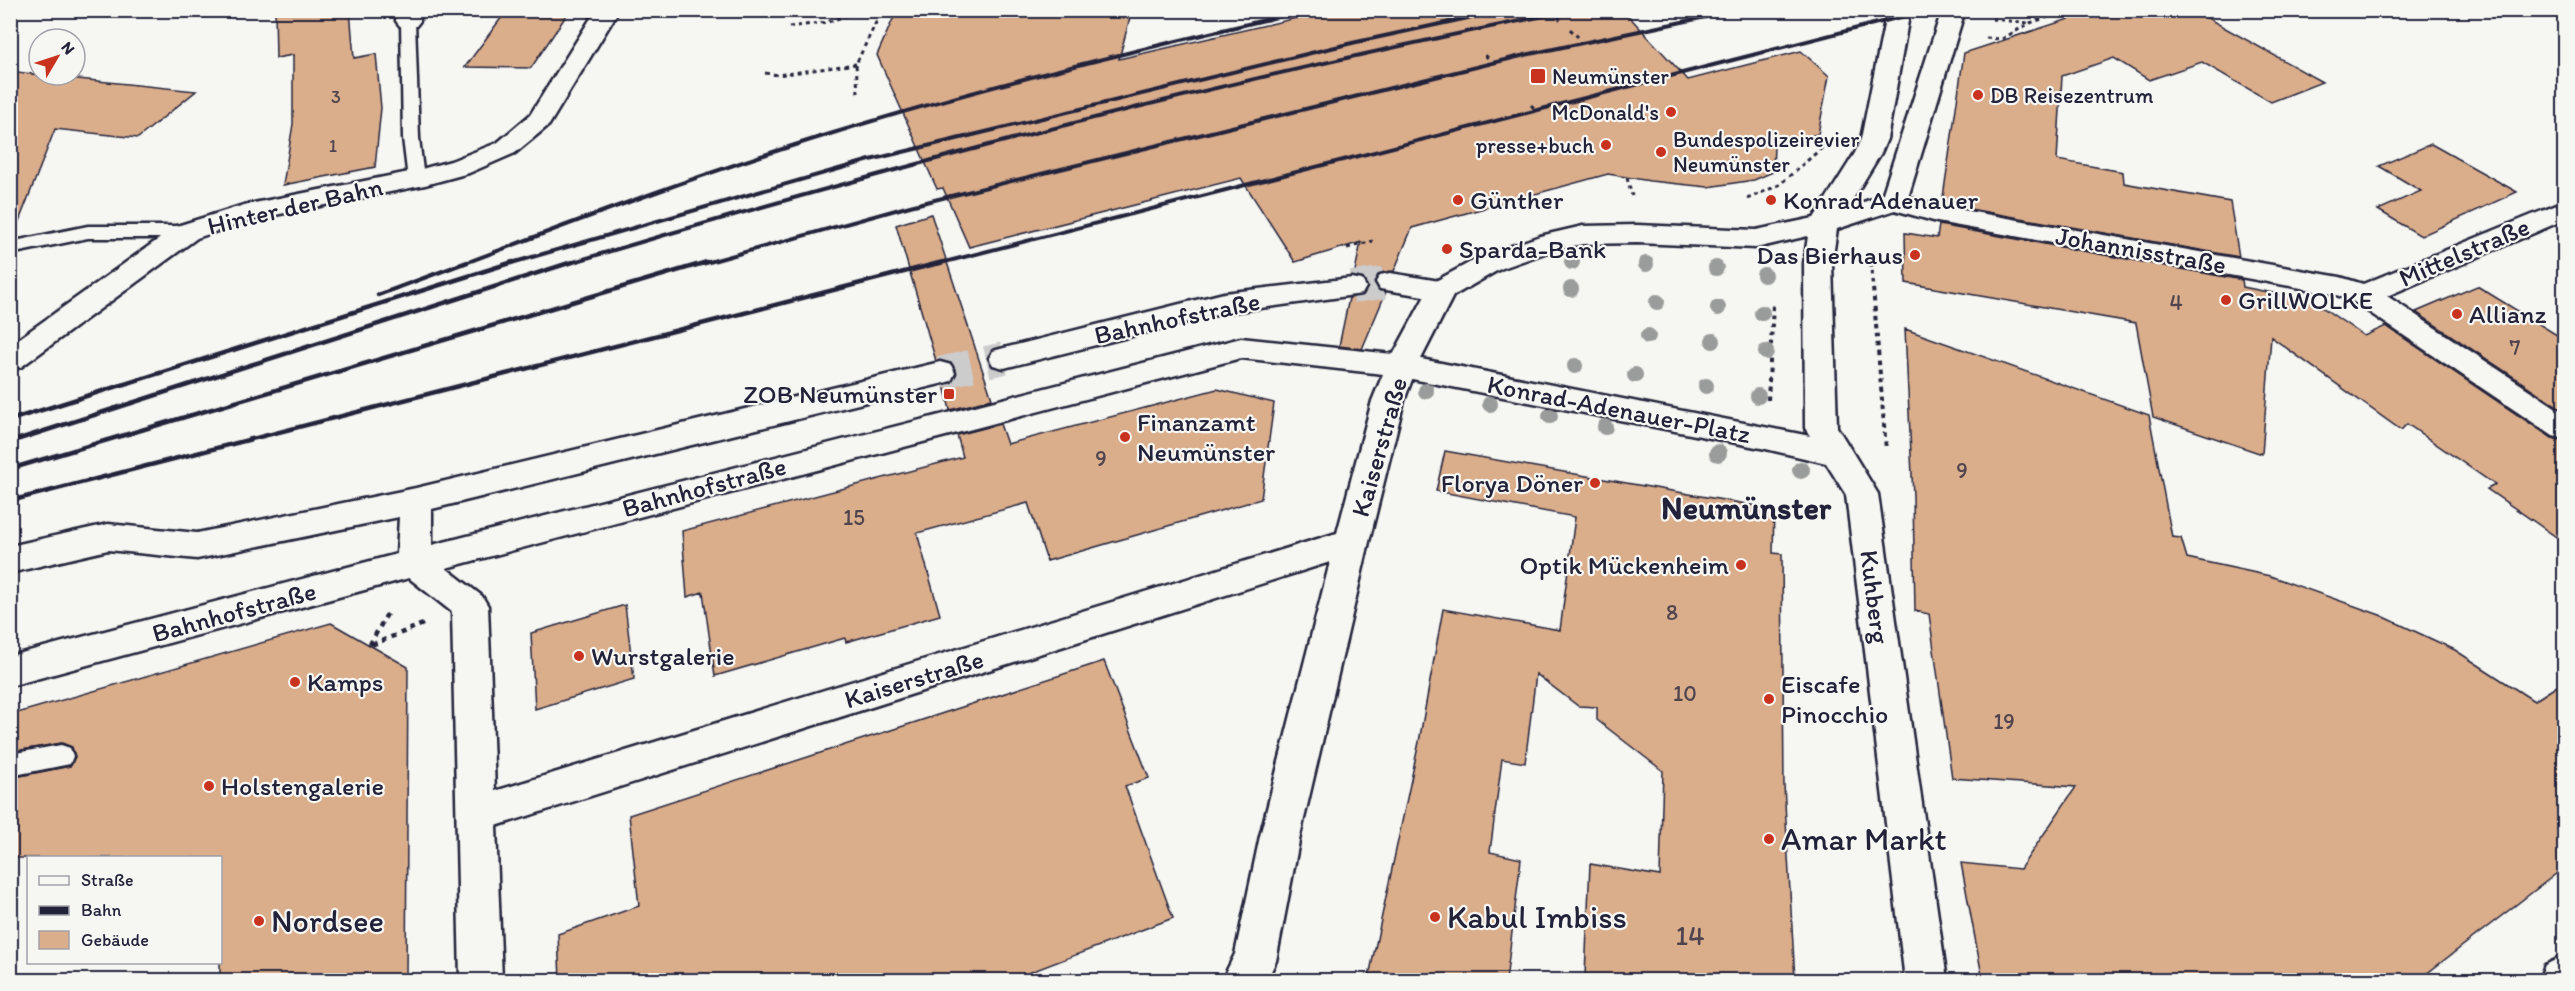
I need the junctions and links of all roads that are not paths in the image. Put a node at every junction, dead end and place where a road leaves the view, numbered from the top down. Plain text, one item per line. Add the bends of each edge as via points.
1 (608, 10) edge
2 (1899, 10) edge
3 (1954, 10) edge
4 (408, 16) edge
5 (417, 179) junction
6 (1894, 201) junction
7 (2565, 210) edge
8 (1824, 224) junction
9 (187, 232) junction
10 (10, 248) edge
11 (1390, 282) tunnel mouth
12 (1352, 287) tunnel mouth
13 (1442, 290) junction
14 (2364, 295) junction
15 (1004, 358) tunnel mouth
16 (10, 360) edge
17 (1402, 366) junction
18 (940, 373) tunnel mouth
19 (2565, 428) edge
20 (1836, 454) junction
21 (416, 501) junction
22 (1352, 542) junction
23 (10, 560) edge
24 (414, 563) junction
25 (10, 671) edge
26 (61, 756) dead end
27 (10, 765) edge
28 (476, 815) junction
29 (2565, 977) edge
30 (481, 981) edge
31 (1243, 981) edge
32 (1926, 981) edge
33 (2560, 981) edge

1 - 5 street via 540,120 506,148
2 - 8 street via 1874,139
3 - 6 street
4 - 5 lane, Hinter der Bahn via 411,138
5 - 9 street, Hinter der Bahn via 244,213
6 - 8 street
6 - 14 street, Johannisstraße via 1937,214 2340,286
7 - 14 street, Mittelstraße
8 - 13 street via 1756,239 1583,235 1490,263
8 - 20 street, Kuhberg via 1818,263 1821,428
9 - 10 lane via 88,232
9 - 16 street, Hinter der Bahn
11 - 13 street
12 - 15 street, Bahnhofstraße via 1224,303
13 - 17 street, Kaiserstraße
14 - 19 street, Johannisstraße
17 - 20 street, Konrad-Adenauer-Platz
17 - 22 street, Kaiserstraße via 1388,401
17 - 24 street, Bahnhofstraße via 1241,348
18 - 21 street
20 - 32 street, Kuhberg via 1862,494
21 - 23 street via 197,546 108,537
21 - 24 street
22 - 28 street, Kaiserstraße
22 - 31 street, Kaiserstraße via 1280,836 1255,961
24 - 25 street, Bahnhofstraße
24 - 28 street via 470,606
26 - 27 lane
28 - 30 street
29 - 33 street

